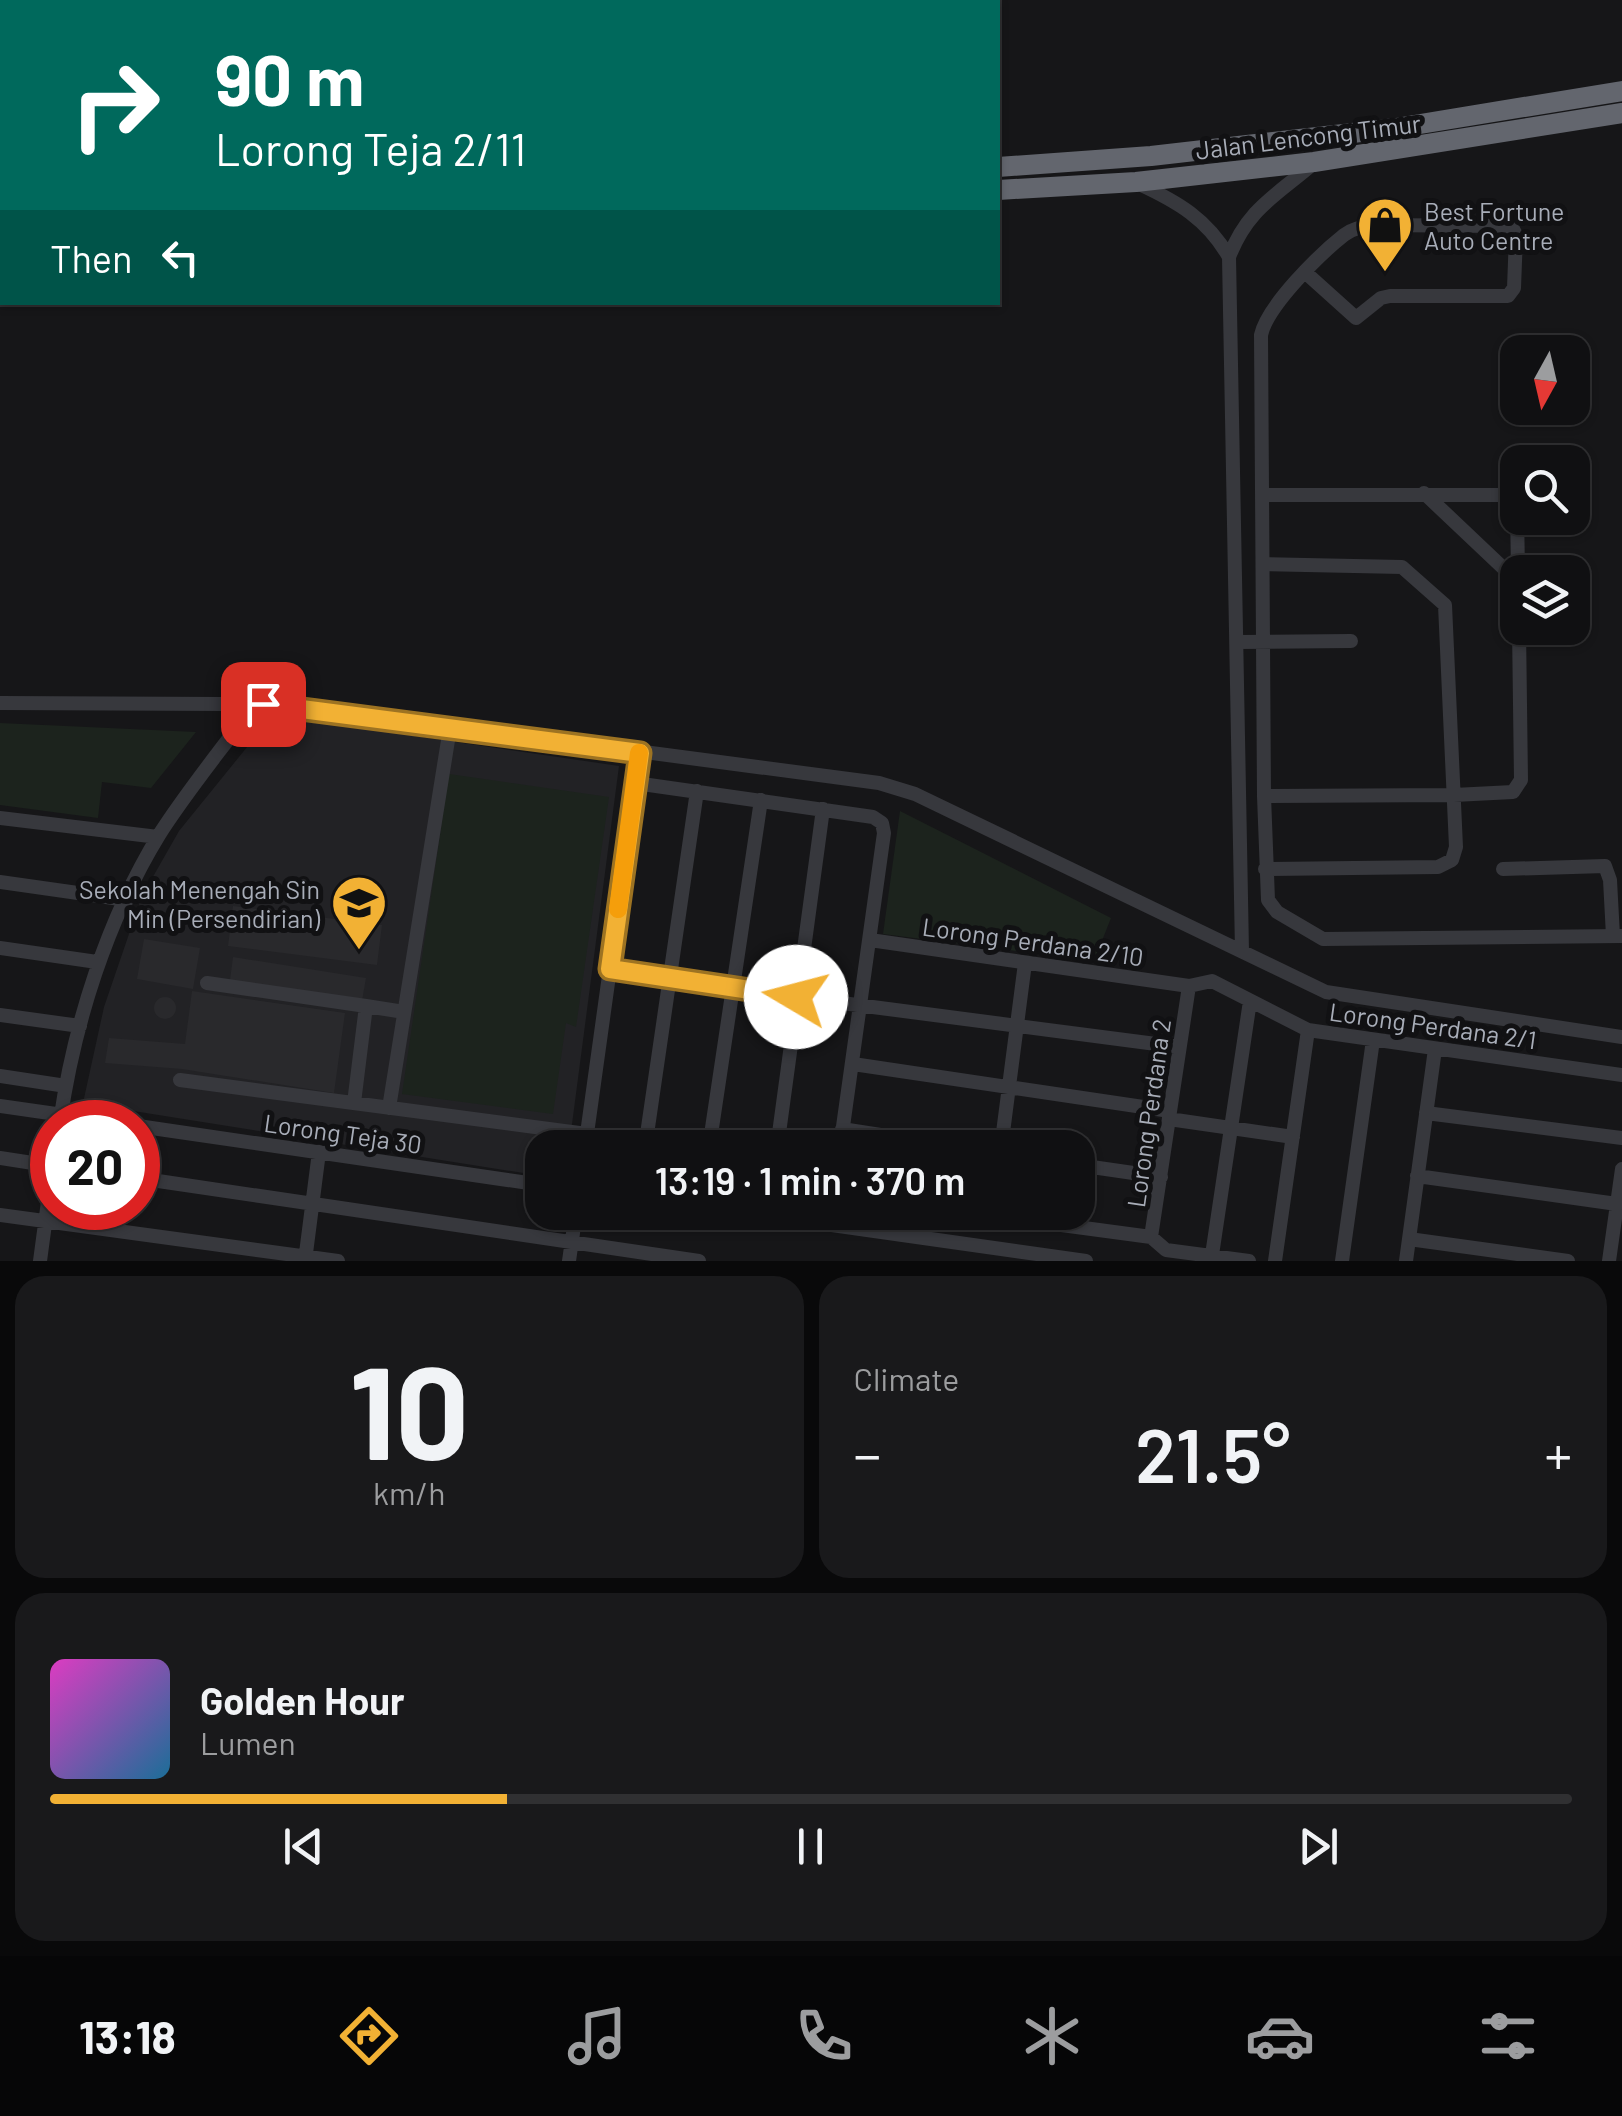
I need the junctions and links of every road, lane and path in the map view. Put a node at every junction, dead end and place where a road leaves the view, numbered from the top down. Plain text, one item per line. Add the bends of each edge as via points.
1 (1622, 91) edge
2 (1622, 113) edge
3 (1314, 162) junction
4 (1000, 167) edge
5 (1136, 182) junction
6 (1000, 190) edge
7 (1229, 257) junction
8 (1306, 273) junction
9 (1424, 493) junction
10 (1262, 495) junction
11 (1518, 555) edge
12 (1262, 564) junction
13 (1500, 565) edge
14 (1238, 642) junction
15 (1263, 642) junction
16 (1351, 642) dead end
17 (1519, 645) edge
18 (0, 703) edge
19 (249, 712) junction
20 (450, 728) junction
21 (640, 753) junction
22 (636, 783) junction
23 (698, 791) junction
24 (1264, 796) junction
25 (1454, 796) junction
26 (760, 800) junction
27 (823, 809) junction
28 (0, 818) edge
29 (158, 837) junction
30 (1503, 868) dead end
31 (1266, 869) junction
32 (0, 882) edge
33 (127, 900) junction
34 (1618, 936) edge
35 (870, 940) junction
36 (0, 948) edge
37 (1242, 951) junction
38 (98, 962) junction
39 (1026, 963) junction
40 (610, 969) junction
41 (669, 979) junction
42 (207, 983) dead end
43 (1189, 986) junction
44 (732, 988) junction
45 (796, 997) junction
46 (1250, 1001) junction
47 (861, 1005) junction
48 (366, 1006) junction
49 (404, 1012) junction
50 (0, 1015) edge
51 (1018, 1024) junction
52 (80, 1026) junction
53 (1308, 1030) junction
54 (1622, 1037) edge
55 (1373, 1040) junction
56 (1180, 1047) junction
57 (1435, 1049) junction
58 (853, 1064) junction
59 (1622, 1075) edge
60 (0, 1076) edge
61 (180, 1080) dead end
62 (66, 1086) junction
63 (1009, 1088) junction
64 (63, 1100) edge
65 (354, 1103) junction
66 (0, 1106) edge
67 (389, 1108) junction
68 (30, 1112) edge
69 (1426, 1113) junction
70 (1170, 1115) junction
71 (1231, 1127) junction
72 (160, 1129) edge
73 (842, 1129) joint
74 (588, 1130) edge
75 (648, 1130) edge
76 (712, 1130) edge
77 (779, 1130) edge
78 (848, 1130) edge
79 (1004, 1130) edge
80 (525, 1131) edge
81 (1293, 1136) junction
82 (1622, 1138) edge
83 (319, 1152) junction
84 (0, 1158) edge
85 (30, 1164) edge
86 (1095, 1167) edge
87 (1622, 1169) edge
88 (1417, 1176) junction
89 (1161, 1177) junction
90 (160, 1181) edge
91 (525, 1182) edge
92 (312, 1203) junction
93 (1617, 1204) junction
94 (0, 1214) edge
95 (30, 1219) edge
96 (1095, 1229) edge
97 (45, 1230) edge
98 (108, 1230) edge
99 (574, 1230) edge
100 (867, 1230) edge
101 (1152, 1237) junction
102 (1409, 1239) junction
103 (572, 1242) junction
104 (1212, 1255) junction
105 (306, 1259) edge
106 (40, 1261) edge
107 (338, 1261) edge
108 (569, 1261) edge
109 (699, 1261) edge
110 (1086, 1261) edge
111 (1249, 1261) edge
112 (1276, 1261) edge
113 (1342, 1261) edge
114 (1406, 1261) edge
115 (1568, 1261) edge
116 (1609, 1261) edge

1 - 4 highway, Jalan Lencong Timur via 1396,128
2 - 3 highway, Jalan Lencong Timur
3 - 5 highway, Jalan Lencong Timur
3 - 7 street via 1252,214
5 - 6 highway, Jalan Lencong Timur
5 - 7 street via 1194,213
7 - 14 street
8 - 8 street via 1345,233 1374,224 1504,226 1516,235 1508,296 1390,296 1356,318
8 - 10 street via 1272,307 1261,335
9 - 10 street
9 - 11 street via 1509,499 1517,510
9 - 13 street
10 - 12 street
12 - 15 street
12 - 25 street via 1402,567 1439,597 1448,623
14 - 15 street
14 - 37 street
15 - 16 street
15 - 24 street
17 - 25 street via 1518,786 1507,794
18 - 19 street via 224,704
19 - 20 street via 273,703
19 - 29 street
20 - 21 street
20 - 49 street
21 - 22 street
21 - 37 street via 899,788
22 - 23 street
22 - 40 street
23 - 26 street
23 - 41 street
24 - 25 street
24 - 31 street
25 - 31 street via 1456,847 1448,864
26 - 27 street
26 - 44 street
27 - 35 street via 882,824
27 - 45 street
28 - 29 street
29 - 33 street
30 - 34 street via 1605,866
31 - 34 street via 1268,900 1277,912 1324,940
32 - 33 street
33 - 38 street
35 - 39 street, Lorong Perdana 2/10
35 - 47 street
36 - 38 street
37 - 54 street via 1346,997
38 - 52 street
39 - 43 street, Lorong Perdana 2/10
39 - 51 street
40 - 41 street
40 - 74 street
41 - 44 street
41 - 75 street
42 - 48 street
43 - 46 street, Lorong Perdana 2/1 via 1212,981
43 - 56 street, Lorong Perdana 2
44 - 45 street
44 - 76 street
45 - 47 street
45 - 77 street
46 - 53 street, Lorong Perdana 2/1
46 - 71 street
47 - 51 street
47 - 58 street
48 - 49 street
48 - 65 street
49 - 67 street
50 - 52 street
51 - 56 street
51 - 63 street
52 - 62 street
53 - 55 street, Lorong Perdana 2/1
53 - 81 street
55 - 57 street, Lorong Perdana 2/1
55 - 113 street
56 - 70 street, Lorong Perdana 2
57 - 59 street, Lorong Perdana 2/1
57 - 69 street
58 - 63 street
58 - 73 street
60 - 62 street
61 - 65 street
62 - 64 street
63 - 70 street
63 - 79 street
65 - 67 street
66 - 68 street
67 - 80 street
69 - 82 street
69 - 88 street
70 - 71 street
70 - 89 street, Lorong Perdana 2
71 - 81 street
71 - 104 street
72 - 83 street, Lorong Teja 30
73 - 78 street
81 - 112 street
83 - 91 street, Lorong Teja 30
83 - 92 street
84 - 85 street
86 - 89 street
87 - 93 street
88 - 93 street
88 - 102 street
89 - 101 street, Lorong Perdana 2
90 - 92 street
92 - 103 street
92 - 105 street
93 - 116 street
94 - 95 street
96 - 101 street, Lorong Perdana 2
97 - 106 street
98 - 105 street
99 - 103 street
100 - 110 street
101 - 104 street via 1166,1250
102 - 114 street
102 - 115 street
103 - 108 street
103 - 109 street
104 - 111 street
105 - 107 street

